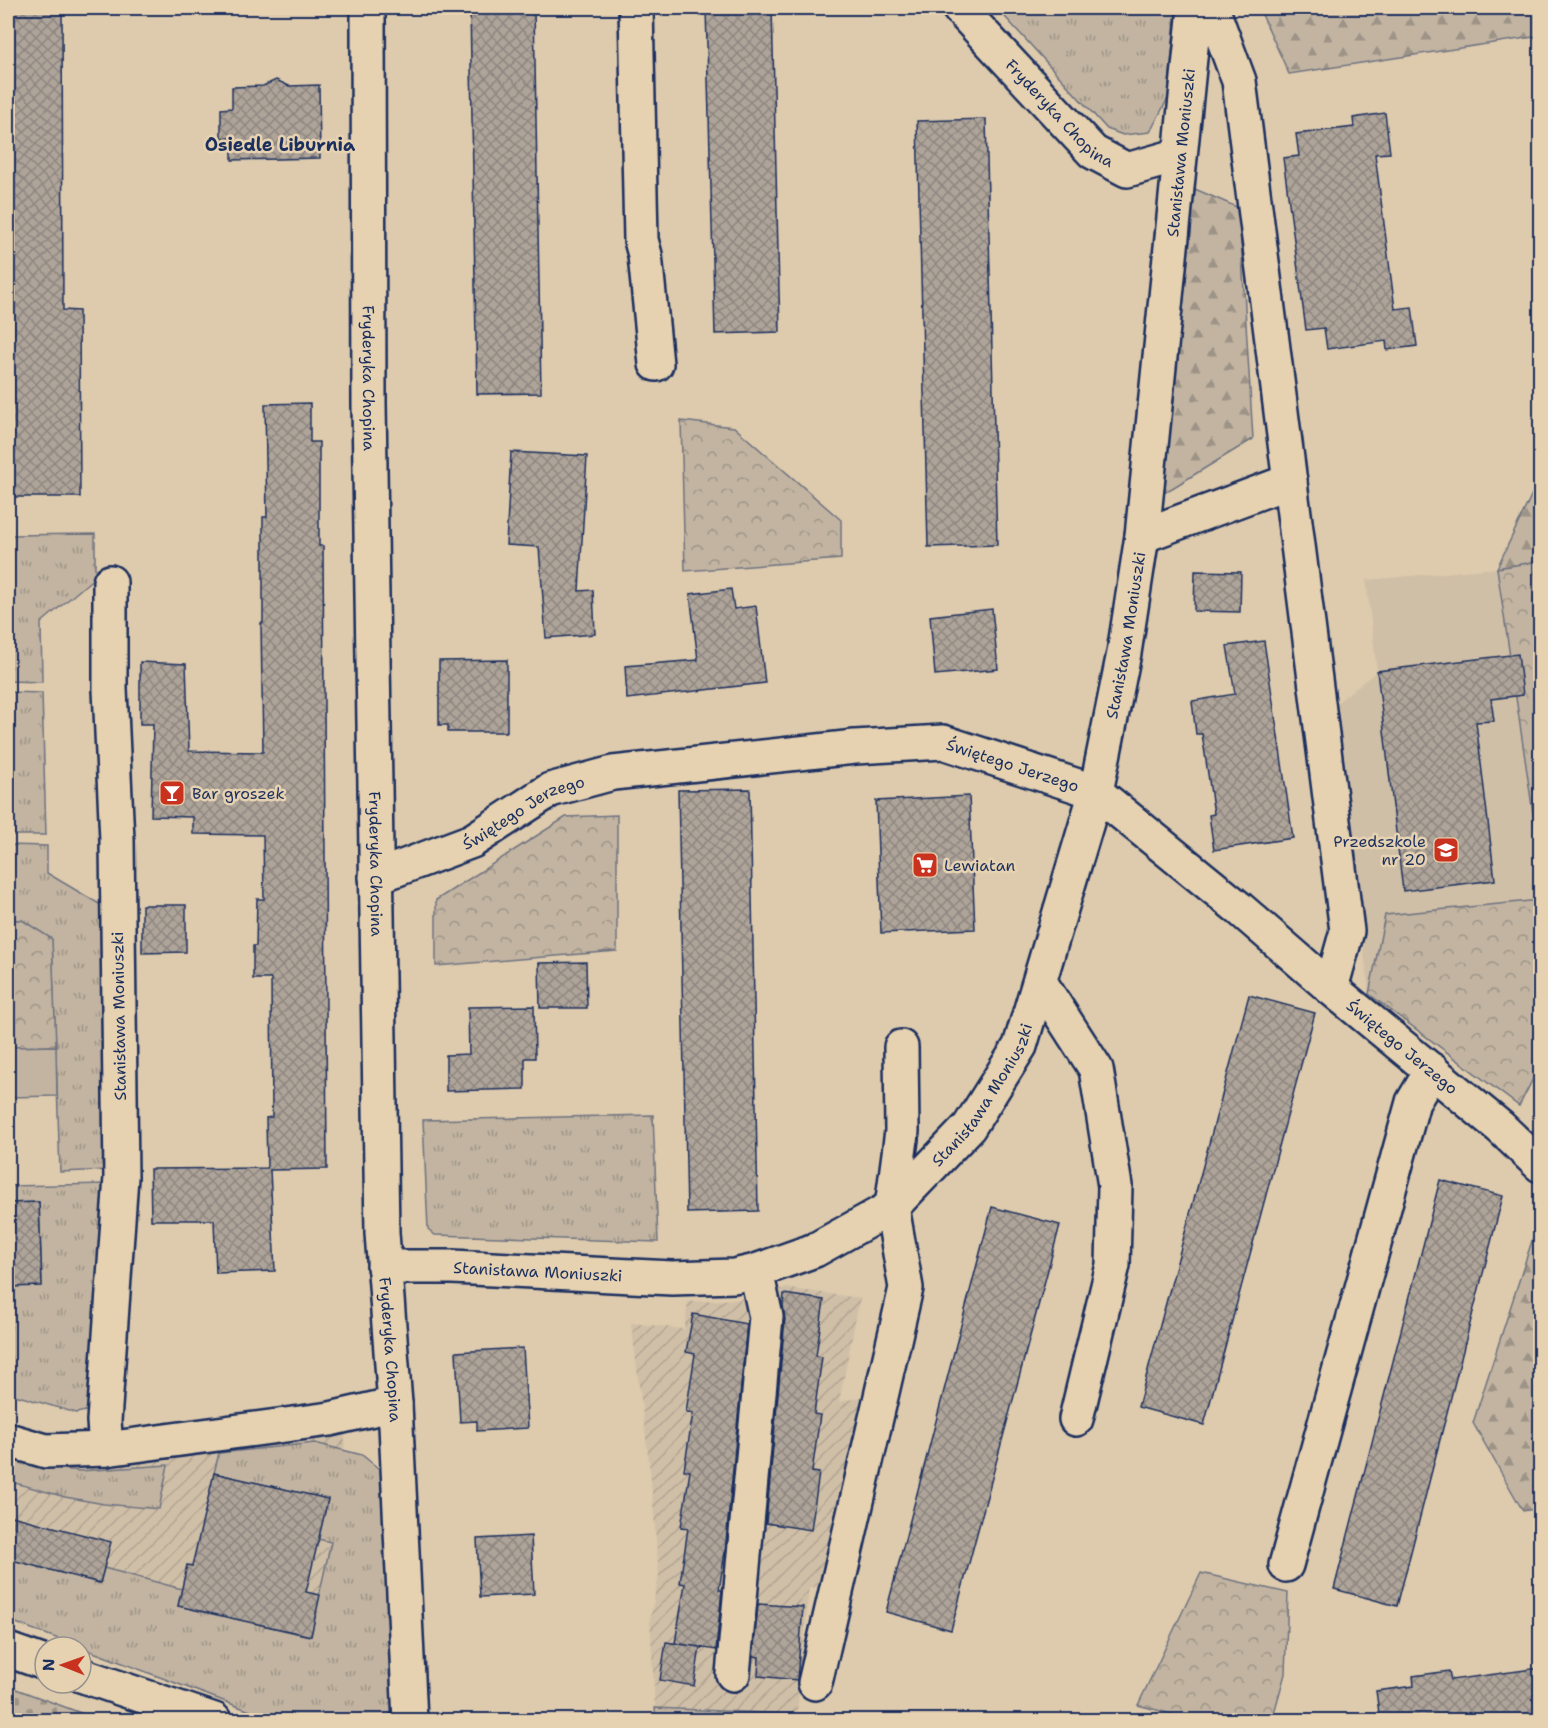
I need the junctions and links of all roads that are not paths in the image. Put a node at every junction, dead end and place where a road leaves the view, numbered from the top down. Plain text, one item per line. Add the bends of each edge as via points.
1 (368, 8) edge
2 (636, 8) edge
3 (959, 8) edge
4 (1195, 8) edge
5 (1212, 8) edge
6 (1180, 154) junction
7 (656, 364) dead end
8 (1290, 481) junction
9 (1142, 536) junction
10 (110, 582) dead end
11 (1096, 792) junction
12 (376, 877) junction
13 (1040, 982) junction
14 (1331, 988) junction
15 (901, 1047) dead end
16 (1432, 1070) junction
17 (1540, 1165) edge
18 (892, 1207) junction
19 (384, 1267) junction
20 (756, 1271) junction
21 (395, 1404) junction
22 (1076, 1419) dead end
23 (8, 1440) edge
24 (106, 1449) junction
25 (1286, 1565) dead end
26 (8, 1650) edge
27 (33, 1659) edge
28 (733, 1674) dead end
29 (93, 1680) edge
30 (815, 1683) dead end
31 (214, 1720) edge
32 (410, 1720) edge

1 - 12 street, Fryderyka Chopina
2 - 7 street via 641,240
3 - 6 street, Fryderyka Chopina via 1093,152 1127,170
4 - 6 street, Stanisława Moniuszki
5 - 8 street via 1239,81
6 - 9 street, Stanisława Moniuszki
8 - 9 street
8 - 14 street via 1347,931
9 - 11 street, Stanisława Moniuszki
10 - 24 street, Stanisława Moniuszki via 121,1182 104,1420
11 - 12 street, Świętego Jerzego via 943,742 855,747 613,773 550,790 472,841
11 - 13 street, Stanisława Moniuszki
11 - 14 street, Świętego Jerzego
12 - 19 street, Fryderyka Chopina
13 - 18 street, Stanisława Moniuszki via 1020,1046 969,1127
13 - 22 street via 1096,1069 1115,1186 1113,1266
14 - 16 street, Świętego Jerzego
15 - 18 street via 902,1131
16 - 17 street, Świętego Jerzego
16 - 25 street via 1413,1102
18 - 20 street, Stanisława Moniuszki via 815,1250
18 - 30 street via 906,1288
19 - 20 street, Stanisława Moniuszki via 672,1278 734,1276
19 - 21 street, Fryderyka Chopina
20 - 28 street via 766,1317
21 - 24 street via 330,1419
21 - 32 street, Fryderyka Chopina
23 - 24 street via 46,1451
26 - 27 street
29 - 31 street

